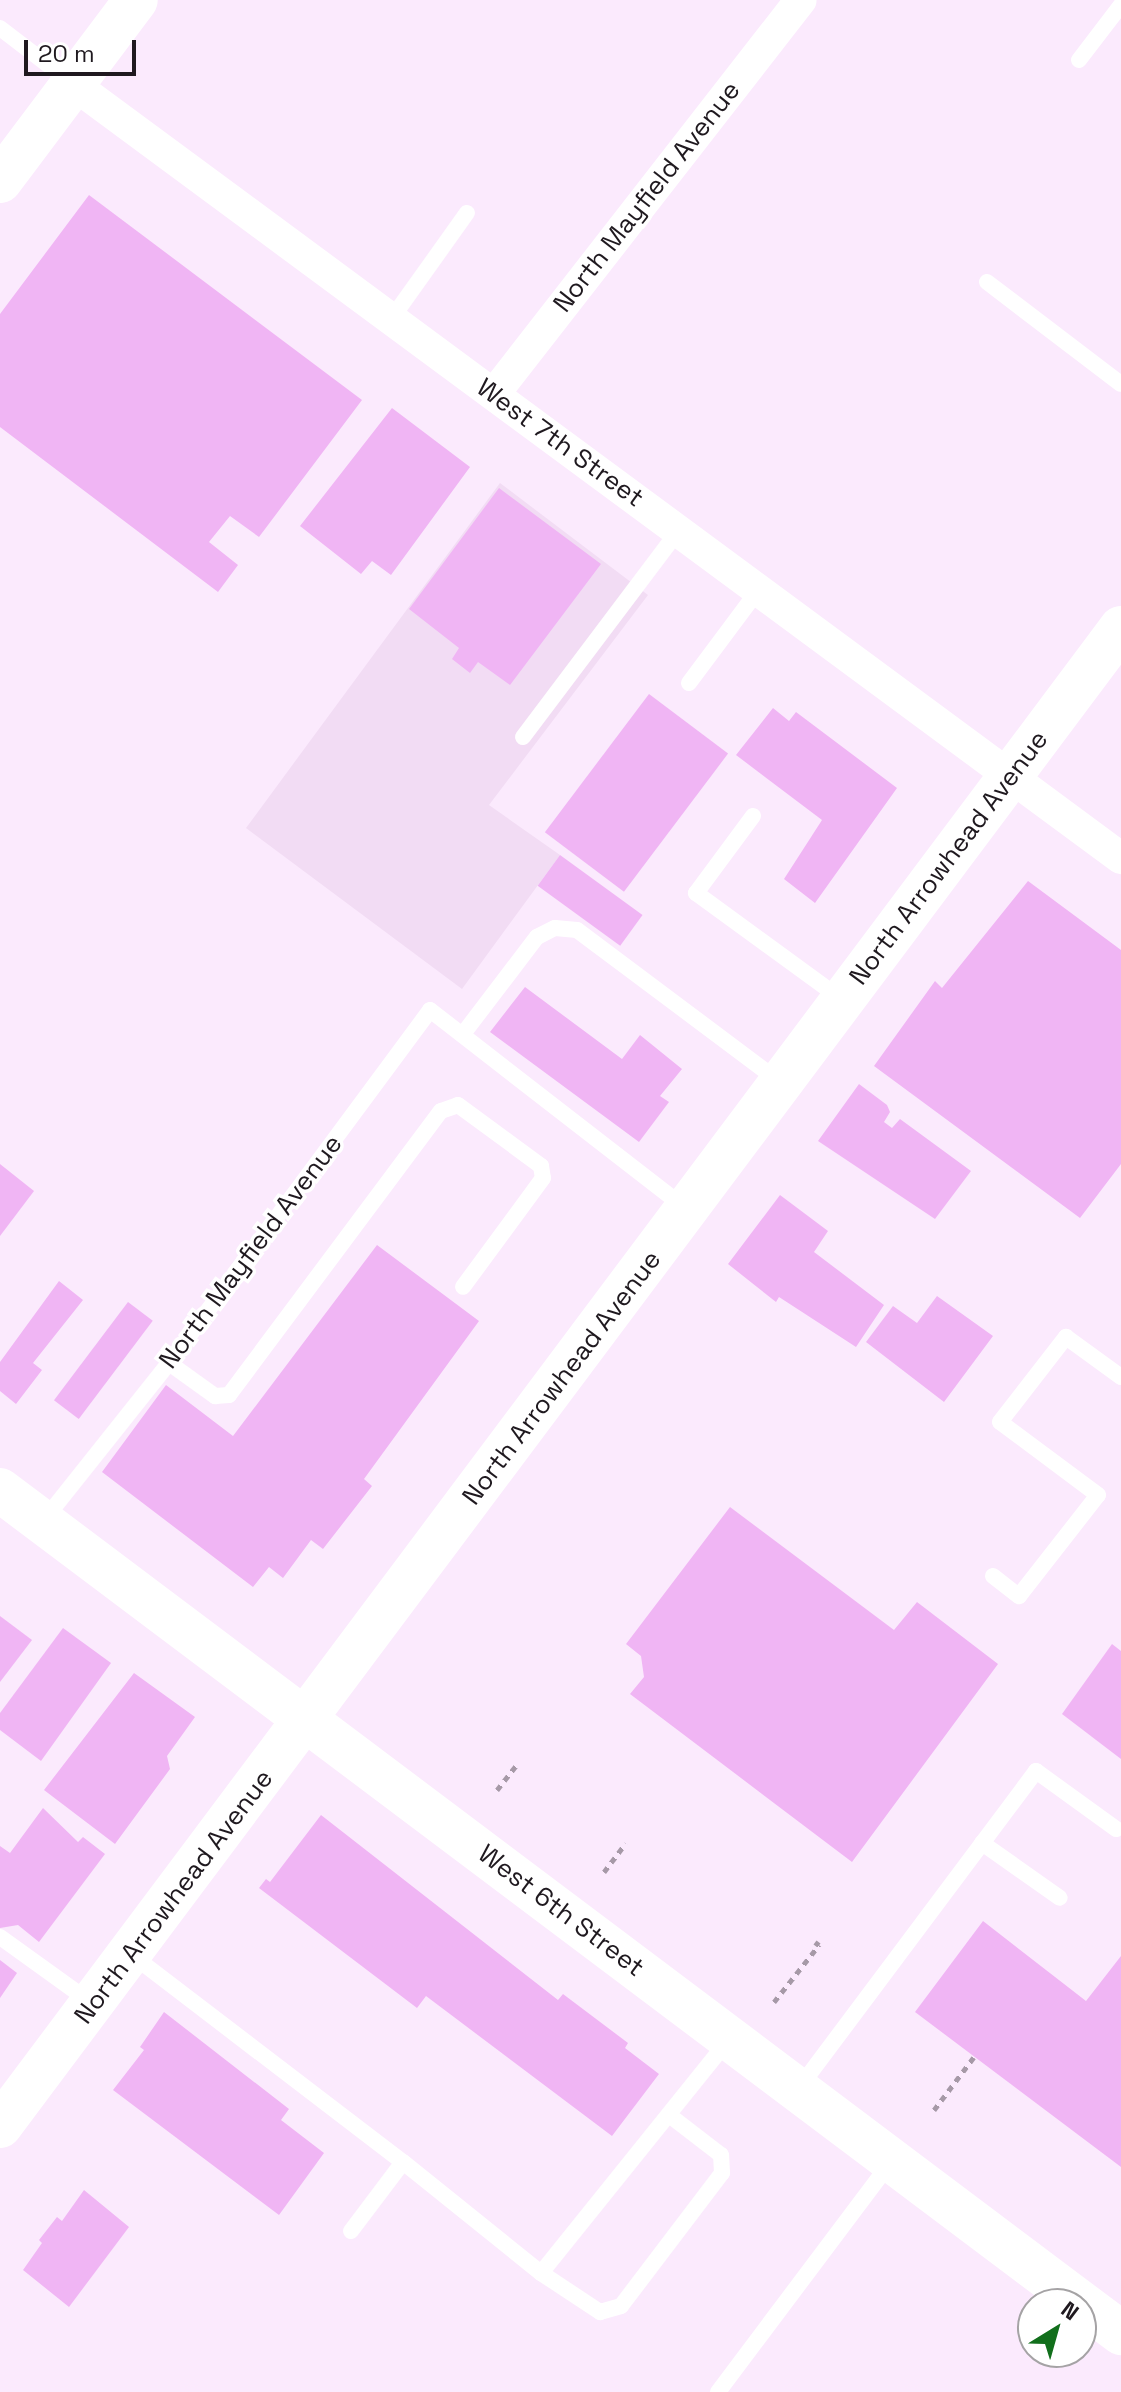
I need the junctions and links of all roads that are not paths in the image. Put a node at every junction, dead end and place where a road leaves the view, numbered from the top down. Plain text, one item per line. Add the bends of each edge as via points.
1 (136, 0) edge
2 (801, 0) edge
3 (1121, 5) edge
4 (0, 28) edge
5 (1079, 60) dead end
6 (73, 84) junction
7 (0, 181) edge
8 (467, 213) dead end
9 (987, 282) dead end
10 (392, 318) junction
11 (1121, 384) edge
12 (494, 394) junction
13 (679, 530) junction
14 (759, 589) junction
15 (1121, 628) edge
16 (689, 683) dead end
17 (523, 737) dead end
18 (1010, 774) junction
19 (753, 816) dead end
20 (1121, 858) edge
21 (843, 1000) junction
22 (463, 1034) junction
23 (781, 1082) junction
24 (687, 1209) junction
25 (463, 1287) dead end
26 (169, 1363) junction
27 (1121, 1377) edge
28 (0, 1490) edge
29 (43, 1522) junction
30 (993, 1576) dead end
31 (307, 1720) junction
32 (1116, 1829) dead end
33 (982, 1843) junction
34 (1060, 1898) dead end
35 (0, 1937) edge
36 (131, 1954) junction
37 (93, 2004) junction
38 (730, 2038) junction
39 (798, 2089) junction
40 (669, 2115) junction
41 (0, 2126) edge
42 (892, 2160) junction
43 (403, 2162) junction
44 (351, 2231) dead end
45 (541, 2273) junction
46 (1121, 2333) edge
47 (718, 2392) edge

1 - 6 street
2 - 12 street, North Mayfield Avenue
3 - 5 lane
4 - 6 lane, West 7th Street
6 - 7 street
6 - 10 street, West 7th Street
8 - 10 lane
9 - 11 lane
10 - 12 street, West 7th Street
12 - 13 street, West 7th Street
13 - 14 street, West 7th Street
13 - 17 lane
14 - 16 lane
14 - 18 street, West 7th Street
15 - 18 street, North Arrowhead Avenue
18 - 20 street, West 7th Street
18 - 21 street, North Arrowhead Avenue
19 - 21 lane via 696,893
21 - 23 street, North Arrowhead Avenue
22 - 23 lane via 537,937 555,928 577,930
22 - 24 lane
22 - 26 lane, North Mayfield Avenue via 430,1010
23 - 24 street, North Arrowhead Avenue
24 - 31 street, North Arrowhead Avenue
25 - 26 lane via 543,1178 541,1166 458,1105 441,1111 229,1395 215,1396
26 - 29 lane, North Mayfield Avenue
27 - 30 lane via 1066,1337 1000,1422 1098,1495 1019,1596
28 - 29 street, West 6th Street
29 - 31 street, West 6th Street
31 - 36 street, North Arrowhead Avenue
31 - 38 street, West 6th Street
32 - 33 lane via 1036,1771
33 - 34 lane
33 - 39 lane
35 - 37 lane
36 - 37 street, North Arrowhead Avenue
36 - 43 lane
37 - 41 street, North Arrowhead Avenue
38 - 39 street, West 6th Street
38 - 40 lane
39 - 42 street, West 6th Street
40 - 45 lane
40 - 45 lane via 721,2155 722,2173 621,2306 600,2312
42 - 46 street, West 6th Street
42 - 47 lane
43 - 44 lane
43 - 45 lane

